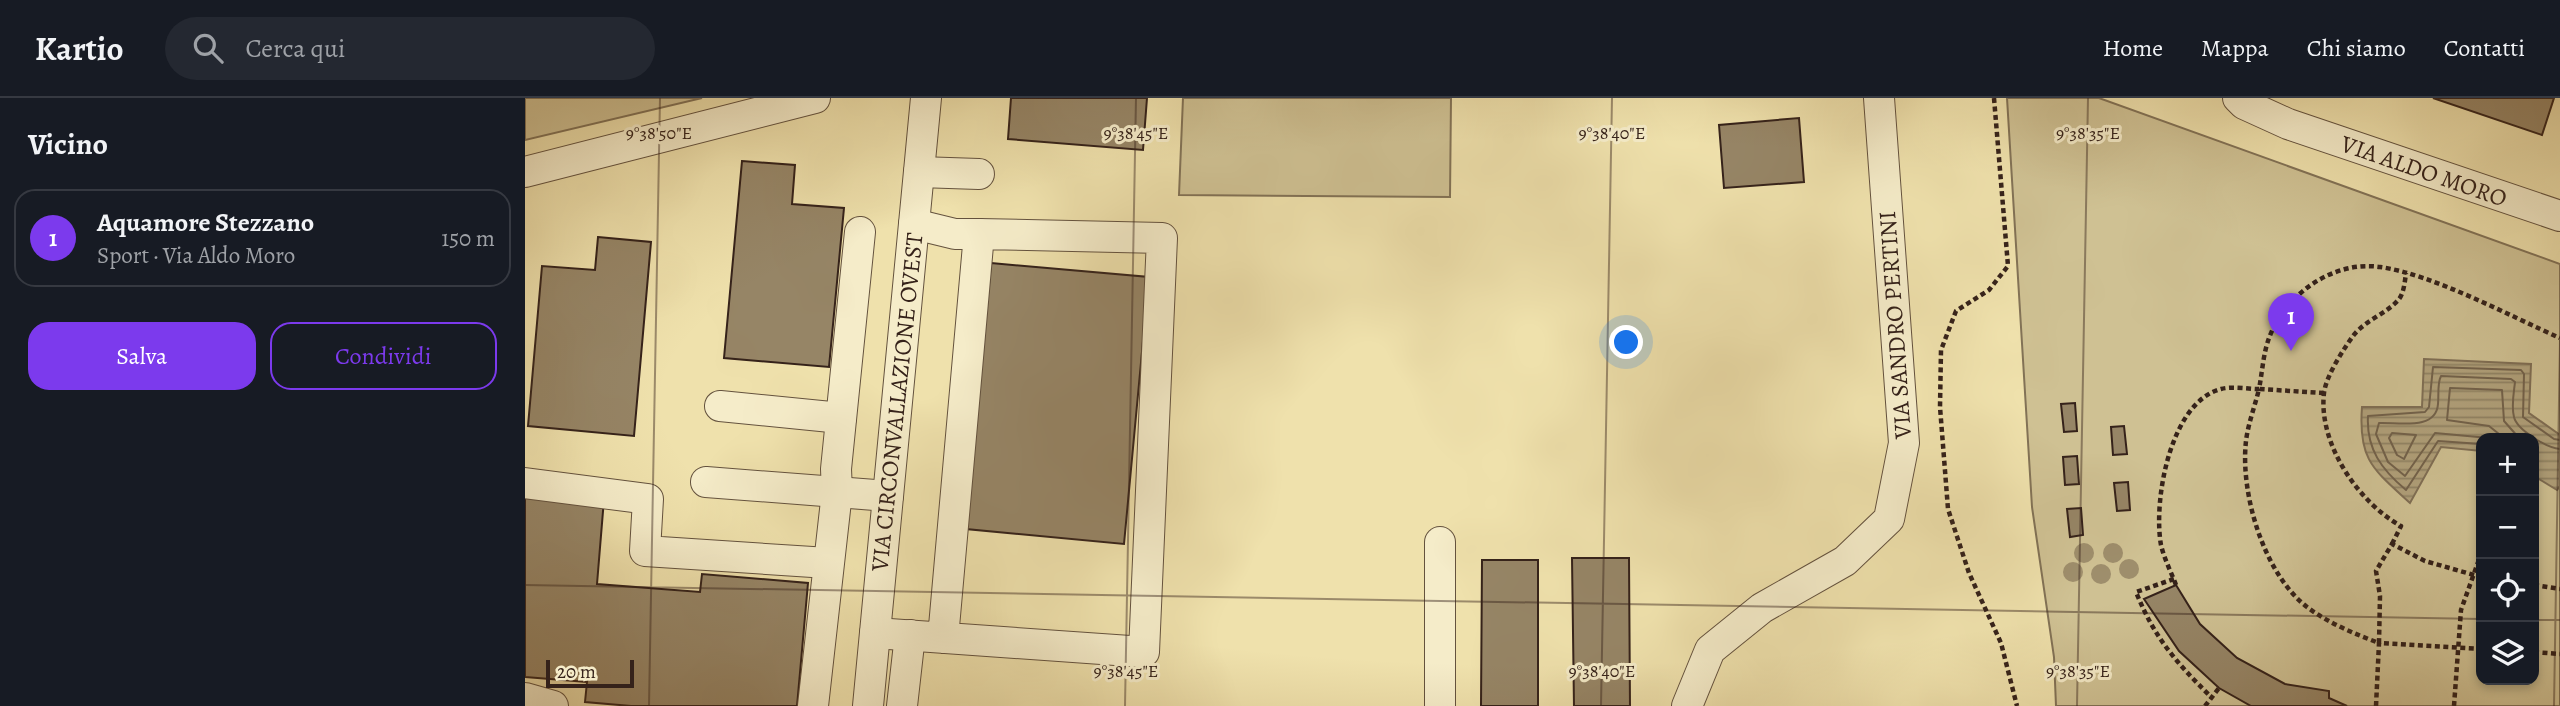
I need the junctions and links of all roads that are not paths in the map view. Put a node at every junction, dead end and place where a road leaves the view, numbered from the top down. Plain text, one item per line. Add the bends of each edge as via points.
1 (815, 98) edge
2 (926, 98) edge
3 (1879, 98) edge
4 (2238, 98) edge
5 (2257, 98) edge
6 (2288, 124) junction
7 (525, 172) edge
8 (919, 172) junction
9 (979, 174) dead end
10 (2560, 216) edge
11 (914, 224) junction
12 (860, 232) dead end
13 (979, 234) junction
14 (720, 406) dead end
15 (841, 418) junction
16 (706, 482) dead end
17 (525, 483) edge
18 (837, 492) junction
19 (888, 496) junction
20 (1440, 542) dead end
21 (828, 563) junction
22 (875, 633) junction
23 (910, 635) junction
24 (943, 638) junction
25 (525, 698) edge
26 (553, 706) edge
27 (813, 706) edge
28 (868, 706) edge
29 (902, 706) edge
30 (1440, 706) edge
31 (1687, 706) edge

1 - 7 street
2 - 8 street, VIA CIRCONVALLAZIONE OVEST
3 - 31 street, VIA SANDRO PERTINI via 1904,443 1889,519 1845,561 1762,608 1710,650
4 - 6 street, VIA ALDO MORO
5 - 6 street, VIA ALDO MORO
6 - 10 street, VIA ALDO MORO
8 - 9 street
8 - 11 street, VIA CIRCONVALLAZIONE OVEST
11 - 13 street via 955,234
11 - 19 street, VIA CIRCONVALLAZIONE OVEST
12 - 15 street
13 - 24 street
13 - 24 street via 1162,238 1144,652
14 - 15 street
15 - 18 street
16 - 18 street
17 - 21 street via 648,499 645,551
18 - 19 street
18 - 21 street
19 - 22 street, VIA CIRCONVALLAZIONE OVEST
20 - 30 street
21 - 27 street
22 - 23 street
22 - 28 street, VIA CIRCONVALLAZIONE OVEST
23 - 24 street
23 - 29 street
25 - 26 street

